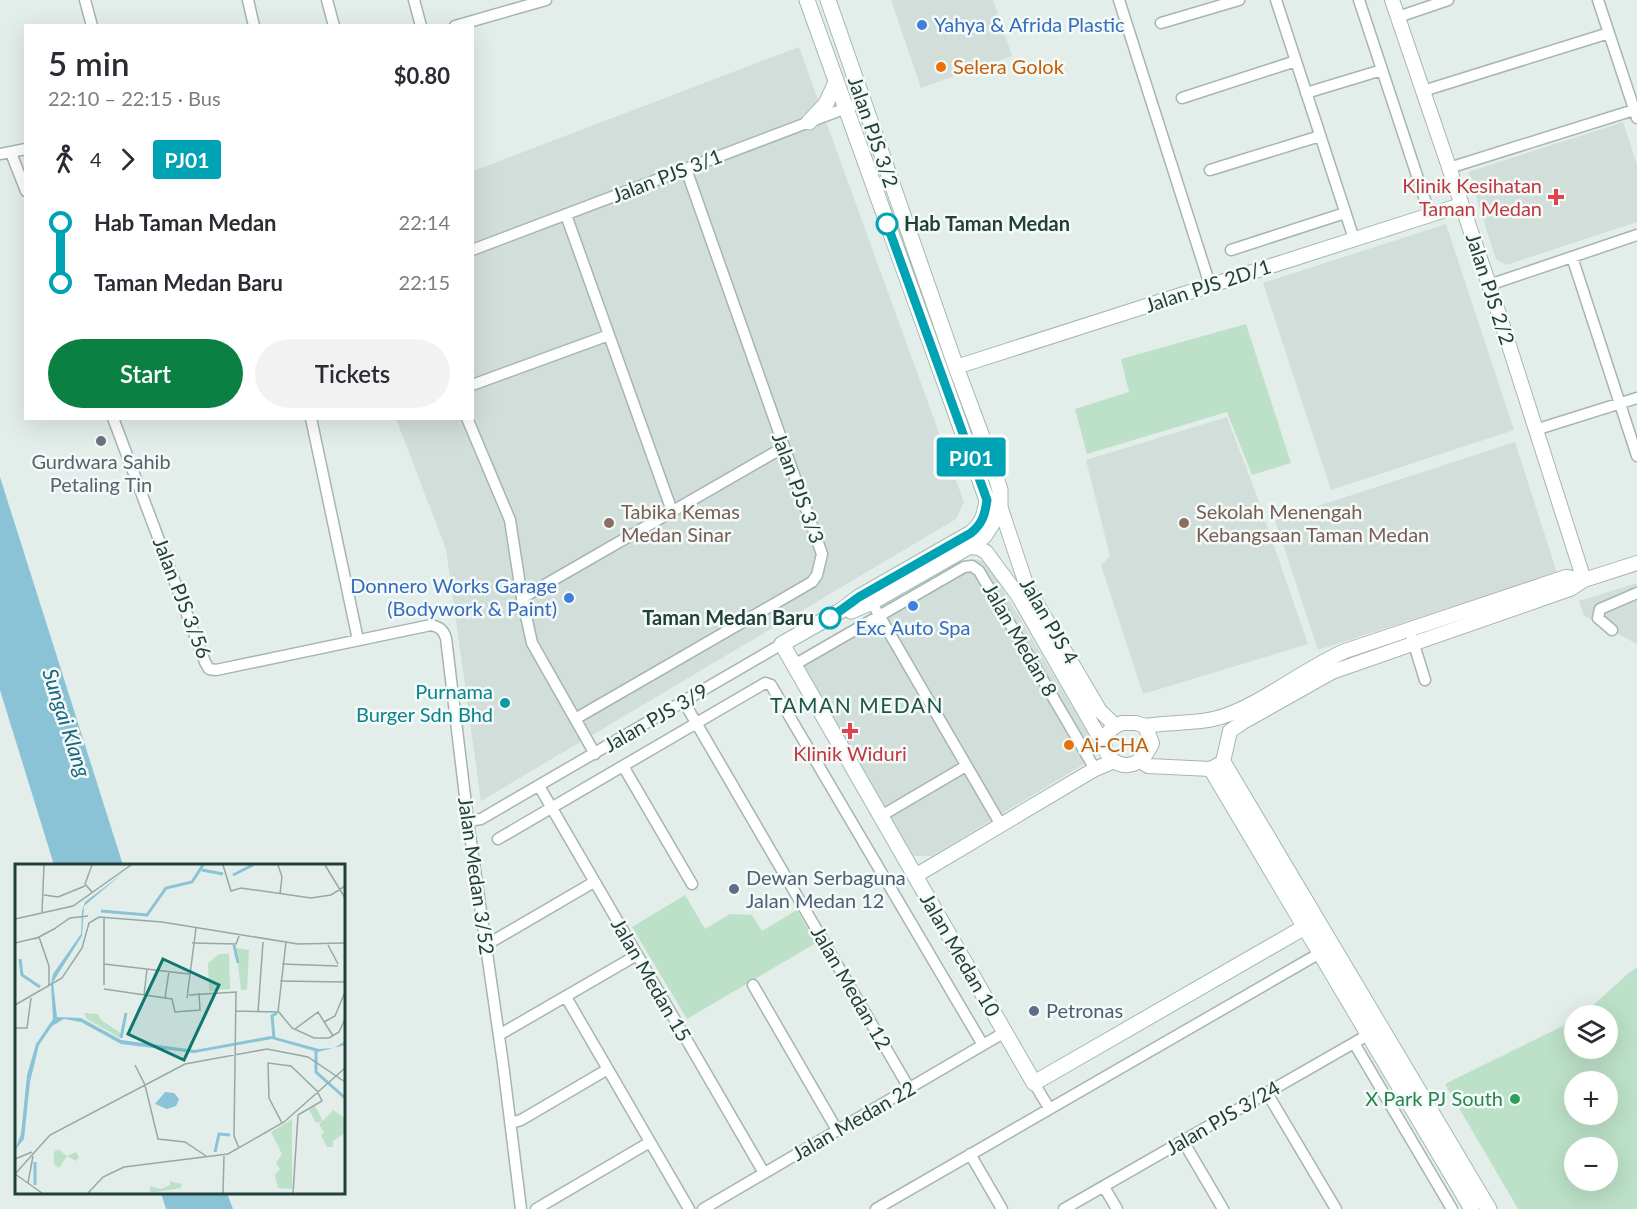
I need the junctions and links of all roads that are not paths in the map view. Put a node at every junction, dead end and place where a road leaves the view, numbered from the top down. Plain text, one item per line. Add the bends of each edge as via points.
1 (85, 0) edge
2 (248, 0) edge
3 (327, 0) edge
4 (414, 0) edge
5 (546, 0) edge
6 (807, 0) edge
7 (828, 0) edge
8 (1119, 0) edge
9 (1239, 0) edge
10 (1276, 0) edge
11 (1359, 0) edge
12 (1392, 0) edge
13 (1448, 0) edge
14 (1598, 0) edge
15 (1419, 4) edge
16 (508, 5) edge
17 (1398, 16) junction
18 (91, 24) edge
19 (254, 24) edge
20 (333, 24) edge
21 (420, 24) edge
22 (460, 24) edge
23 (1161, 24) dead end
24 (1608, 33) junction
25 (1296, 61) junction
26 (1382, 70) junction
27 (836, 82) junction
28 (1423, 91) junction
29 (1306, 93) junction
30 (1182, 98) dead end
31 (862, 102) junction
32 (845, 109) junction
33 (1636, 114) edge
34 (809, 122) junction
35 (1320, 136) junction
36 (24, 149) edge
37 (5, 153) edge
38 (1449, 168) junction
39 (686, 169) junction
40 (1210, 170) dead end
41 (24, 187) edge
42 (1461, 204) junction
43 (1345, 213) junction
44 (566, 215) junction
45 (1430, 215) junction
46 (1637, 235) edge
47 (1354, 239) junction
48 (474, 249) edge
49 (1232, 250) dead end
50 (1572, 257) junction
51 (1210, 285) junction
52 (1489, 285) junction
53 (609, 335) junction
54 (956, 367) junction
55 (474, 385) edge
56 (1637, 398) edge
57 (1620, 403) junction
58 (114, 420) edge
59 (311, 420) edge
60 (468, 420) edge
61 (1535, 430) junction
62 (784, 447) junction
63 (1637, 456) edge
64 (1000, 506) junction
65 (672, 511) junction
66 (984, 524) junction
67 (970, 547) junction
68 (1637, 563) edge
69 (1584, 580) junction
70 (1637, 593) edge
71 (522, 598) junction
72 (876, 609) junction
73 (842, 610) junction
74 (1611, 630) dead end
75 (1411, 636) junction
76 (358, 640) junction
77 (782, 644) junction
78 (794, 665) junction
79 (1425, 680) dead end
80 (684, 702) junction
81 (575, 719) junction
82 (697, 723) junction
83 (1116, 726) junction
84 (1145, 726) junction
85 (1105, 747) junction
86 (595, 754) junction
87 (1139, 760) junction
88 (1112, 762) junction
89 (623, 766) junction
90 (966, 766) junction
91 (1217, 766) junction
92 (1095, 769) junction
93 (538, 786) junction
94 (551, 808) junction
95 (881, 816) junction
96 (468, 821) junction
97 (1001, 825) junction
98 (498, 839) dead end
99 (915, 876) junction
100 (594, 882) junction
101 (692, 884) dead end
102 (1310, 923) junction
103 (486, 945) junction
104 (1320, 953) junction
105 (637, 955) junction
106 (753, 986) dead end
107 (566, 997) junction
108 (1375, 1031) junction
109 (1005, 1032) junction
110 (499, 1035) junction
111 (1354, 1043) junction
112 (983, 1045) junction
113 (608, 1069) junction
114 (1034, 1083) junction
115 (909, 1088) junction
116 (1267, 1093) junction
117 (1049, 1108) junction
118 (511, 1123) junction
119 (837, 1130) junction
120 (1183, 1141) junction
121 (650, 1142) junction
122 (970, 1154) junction
123 (764, 1173) junction
124 (1104, 1187) junction
125 (892, 1205) edge
126 (521, 1209) edge
127 (536, 1209) edge
128 (689, 1209) edge
129 (703, 1209) edge
130 (876, 1209) edge
131 (1002, 1209) edge
132 (1065, 1209) edge
133 (1117, 1209) edge
134 (1223, 1209) edge
135 (1336, 1209) edge
136 (1452, 1209) edge
137 (1472, 1209) edge
138 (1489, 1209) edge

1 - 18 street
2 - 19 street
3 - 20 street
4 - 21 street
5 - 16 street
6 - 27 main road, Jalan PJS 3/2
7 - 31 main road, Jalan PJS 3/2
8 - 51 street
9 - 23 street
10 - 25 street
11 - 26 street
12 - 17 street, Jalan PJS 2/2
13 - 15 street
14 - 24 street
15 - 17 street
16 - 22 street
17 - 28 street, Jalan PJS 2/2
24 - 28 street
24 - 33 street
25 - 29 street
25 - 30 street
26 - 29 street
26 - 45 street
27 - 32 main road, Jalan PJS 3/2
27 - 34 main road via 826,104
28 - 38 street, Jalan PJS 2/2
29 - 35 street
31 - 32 street, Jalan PJS 3/1
31 - 54 main road, Jalan PJS 3/2
32 - 34 street, Jalan PJS 3/1
32 - 66 main road, Jalan PJS 3/2 via 987,500
33 - 38 street
34 - 39 street, Jalan PJS 3/1
35 - 40 street
35 - 43 street
36 - 37 street
37 - 41 street
38 - 42 street, Jalan PJS 2/2
39 - 44 street, Jalan PJS 3/1
39 - 62 street, Jalan PJS 3/3
42 - 45 street, Jalan PJS 2D/1
42 - 52 street, Jalan PJS 2/2
43 - 47 street
43 - 49 street
44 - 48 street, Jalan PJS 3/1
44 - 53 street
45 - 47 street, Jalan PJS 2D/1
46 - 50 street
47 - 51 street, Jalan PJS 2D/1
50 - 52 street
50 - 57 street
51 - 54 street, Jalan PJS 2D/1
52 - 61 street, Jalan PJS 2/2
53 - 55 street
53 - 65 street
54 - 64 main road, Jalan PJS 3/2 via 991,461 1000,490
56 - 57 street
57 - 61 street
57 - 63 street
58 - 76 street, Jalan PJS 3/56 via 209,669
59 - 76 street
60 - 71 street via 510,520
61 - 69 street, Jalan PJS 2/2
62 - 65 street
62 - 81 street, Jalan PJS 3/3 via 821,552 812,582
64 - 66 main road via 996,518
64 - 83 street, Jalan PJS 4 via 1027,587 1100,711
65 - 71 street
66 - 67 main road, Jalan PJS 3/9
66 - 73 main road, Jalan PJS 3/9
67 - 72 main road, Jalan PJS 3/9
67 - 85 street, Jalan PJS 4 via 986,552 1017,594
68 - 69 street
69 - 75 street via 1570,589
70 - 74 street via 1602,606 1598,618
71 - 81 street via 532,642
72 - 73 main road, Jalan PJS 3/9
72 - 78 street, Jalan Medan 8
72 - 90 street
72 - 92 street, Jalan Medan 8 via 968,565 976,567
73 - 77 main road, Jalan PJS 3/9
75 - 79 street
75 - 84 street via 1325,660 1225,716
75 - 91 street via 1332,672 1243,722 1230,731
76 - 96 street, Jalan Medan 3/52 via 431,625 444,631
77 - 78 main road, Jalan Medan 10
77 - 80 street, Jalan PJS 3/9
78 - 95 main road, Jalan Medan 10
80 - 82 street, Jalan Medan 12
80 - 86 street, Jalan PJS 3/9
81 - 86 street
82 - 89 street
82 - 112 street via 765,683 774,687
82 - 115 street, Jalan Medan 12
83 - 84 street
83 - 85 street via 1108,732
84 - 87 street via 1152,743
85 - 88 street
86 - 93 street, Jalan PJS 3/9
87 - 88 street via 1126,764
87 - 91 street via 1148,766
88 - 92 street
89 - 94 street
89 - 101 street
90 - 95 street
90 - 97 street
91 - 102 main road
92 - 97 street
93 - 94 street, Jalan Medan 15
93 - 96 street, Jalan PJS 3/9 via 481,819
94 - 98 street
94 - 100 street, Jalan Medan 15
95 - 99 main road, Jalan Medan 10
96 - 103 street, Jalan Medan 3/52
97 - 99 street
99 - 109 main road, Jalan Medan 10
100 - 103 street
100 - 105 street, Jalan Medan 15
102 - 104 main road
102 - 108 main road
102 - 114 main road
103 - 110 street, Jalan Medan 3/52
104 - 108 main road
104 - 117 street
105 - 107 street
105 - 123 street, Jalan Medan 15
106 - 119 street
107 - 110 street
107 - 113 street
108 - 111 street, Jalan PJS 3/24
108 - 137 main road
108 - 138 main road
109 - 112 street, Jalan Medan 22
109 - 114 main road, Jalan Medan 10
110 - 118 street, Jalan Medan 3/52
111 - 116 street, Jalan PJS 3/24
111 - 136 street
112 - 115 street, Jalan Medan 22
113 - 118 street
113 - 121 street
114 - 117 street, Jalan Medan 10
115 - 119 street, Jalan Medan 22
116 - 120 street, Jalan PJS 3/24
116 - 135 street
117 - 122 street
118 - 126 street, Jalan Medan 3/52
119 - 123 street, Jalan Medan 22
120 - 124 street, Jalan PJS 3/24
120 - 134 street
121 - 127 street
121 - 128 street
122 - 125 street
122 - 131 street
123 - 129 street, Jalan Medan 22
124 - 132 street, Jalan PJS 3/24
124 - 133 street
125 - 130 street

